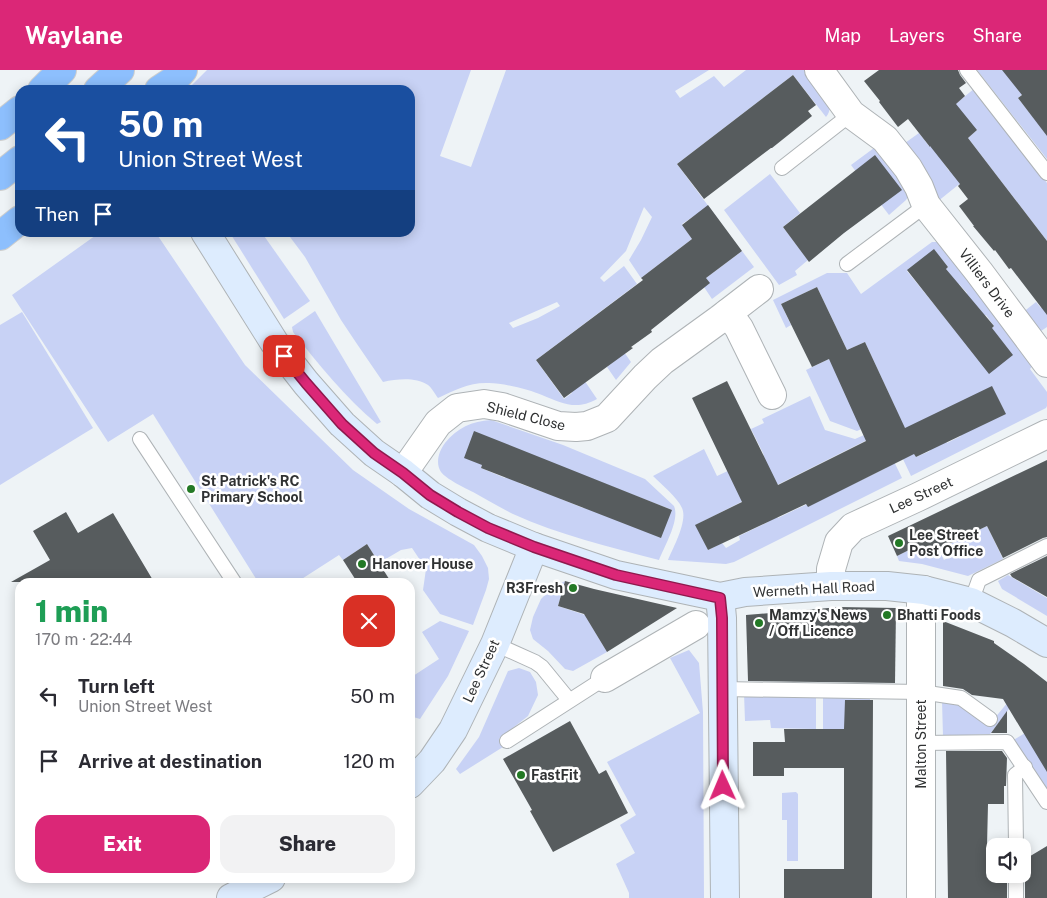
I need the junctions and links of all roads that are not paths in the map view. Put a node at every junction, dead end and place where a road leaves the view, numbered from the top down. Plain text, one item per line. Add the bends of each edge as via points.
1 (62, 70) edge
2 (120, 70) edge
3 (160, 70) edge
4 (183, 70) edge
5 (819, 70) edge
6 (967, 70) edge
7 (47, 85) edge
8 (104, 85) edge
9 (150, 85) edge
10 (166, 85) edge
11 (15, 114) edge
12 (851, 114) junction
13 (0, 126) edge
14 (15, 164) edge
15 (782, 168) dead end
16 (1047, 173) edge
17 (0, 176) edge
18 (926, 205) junction
19 (15, 224) edge
20 (0, 236) edge
21 (209, 237) edge
22 (847, 264) dead end
23 (759, 289) dead end
24 (728, 313) junction
25 (1043, 348) edge
26 (772, 395) dead end
27 (1047, 434) edge
28 (140, 439) dead end
29 (403, 473) junction
30 (1047, 546) edge
31 (534, 547) junction
32 (231, 578) edge
33 (831, 586) junction
34 (924, 590) junction
35 (720, 598) junction
36 (971, 602) junction
37 (696, 625) dead end
38 (1047, 643) edge
39 (494, 644) junction
40 (605, 678) joint
41 (722, 689) junction
42 (921, 692) junction
43 (569, 700) junction
44 (990, 719) dead end
45 (507, 741) dead end
46 (921, 743) junction
47 (1025, 767) junction
48 (415, 779) edge
49 (1047, 802) edge
50 (1016, 838) edge
51 (261, 883) edge
52 (1016, 883) edge
53 (231, 898) edge
54 (725, 898) edge
55 (921, 898) edge
56 (1016, 898) edge

1 - 7 highway
2 - 8 highway
3 - 9 highway
4 - 10 highway
5 - 12 street, Villiers Drive
6 - 16 lane
11 - 13 highway
12 - 15 lane
12 - 18 street, Villiers Drive via 885,139 908,168
14 - 17 highway
18 - 22 lane
18 - 25 street, Villiers Drive
19 - 20 highway
21 - 29 street via 274,342 306,383 342,424 374,453
23 - 24 street, Shield Close
24 - 26 street via 739,328
24 - 29 street, Shield Close via 662,361 607,418 587,426 558,426 502,407 484,404 457,408 438,423
27 - 33 street, Lee Street via 853,527 839,542 831,569
28 - 32 lane
29 - 31 street via 458,512
30 - 36 lane via 980,580
31 - 35 street via 616,575
31 - 39 street, Lee Street
33 - 34 street, Werneth Hall Road
33 - 35 street, Werneth Hall Road via 744,592
34 - 36 street, Werneth Hall Road
34 - 42 street, Malton Street via 921,604
35 - 41 street
36 - 38 street, Werneth Hall Road
37 - 40 street
39 - 43 lane via 536,662
39 - 48 street, Lee Street via 453,730 432,762
40 - 43 lane
41 - 42 lane
41 - 54 street
42 - 44 lane via 961,698
42 - 46 street, Malton Street
43 - 45 lane
46 - 47 lane via 1007,742
46 - 55 street, Malton Street
47 - 49 lane
47 - 50 lane via 1015,775
51 - 53 street
52 - 56 lane

